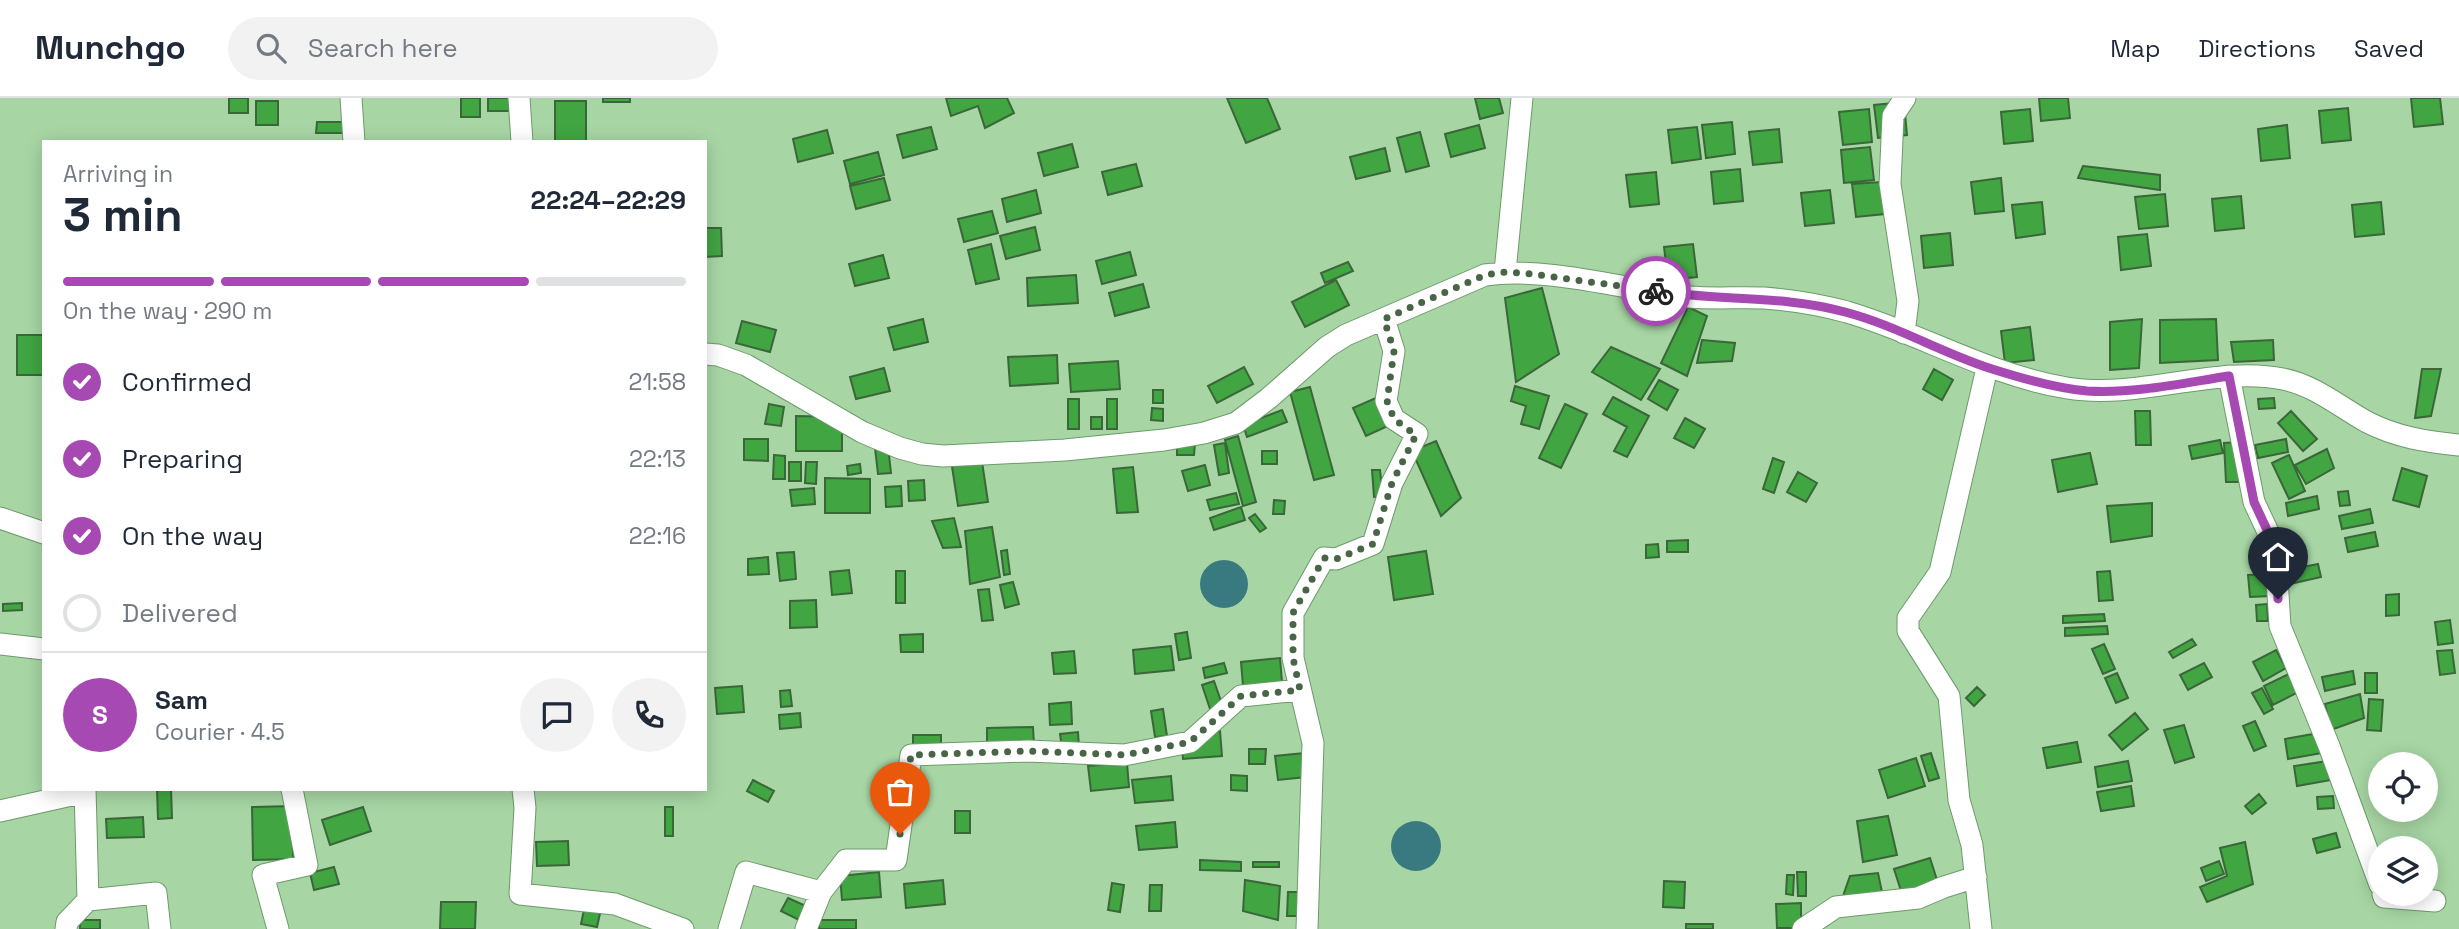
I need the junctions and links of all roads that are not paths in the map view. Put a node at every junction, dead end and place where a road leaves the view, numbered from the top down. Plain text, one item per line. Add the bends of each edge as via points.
1 (351, 98) edge
2 (519, 98) edge
3 (1522, 98) edge
4 (1905, 98) edge
5 (354, 140) edge
6 (522, 140) edge
7 (1505, 272) junction
8 (1384, 319) junction
9 (1904, 333) junction
10 (707, 354) edge
11 (1987, 368) junction
12 (2229, 376) junction
13 (2459, 445) edge
14 (0, 518) edge
15 (42, 532) edge
16 (0, 644) edge
17 (42, 649) edge
18 (1300, 690) junction
19 (85, 791) edge
20 (292, 791) edge
21 (523, 791) edge
22 (0, 811) edge
23 (2368, 853) edge
24 (1976, 877) junction
25 (821, 892) junction
26 (88, 900) junction
27 (66, 929) edge
28 (160, 929) edge
29 (278, 929) edge
30 (683, 929) edge
31 (729, 929) edge
32 (806, 929) edge
33 (1307, 929) edge
34 (1803, 929) edge
35 (1981, 929) edge

1 - 5 street
2 - 6 street
3 - 7 street
4 - 9 street via 1893,117 1890,184 1908,301
7 - 8 street via 1485,275
7 - 9 street via 1692,297 1799,302 1847,312
8 - 10 street via 1327,347 1236,423 1164,440 1065,450 922,454 862,432 746,365
8 - 18 street via 1394,351 1387,401 1394,419 1416,435 1392,483 1373,544 1336,559 1324,558 1293,613 1293,658
9 - 11 street
11 - 12 street via 2087,391 2151,388
11 - 24 street via 1940,572 1908,618 1908,631 1949,695 1959,800
12 - 13 street via 2283,379 2307,386 2399,435
12 - 23 street via 2254,502 2275,547 2280,625
14 - 15 street
16 - 17 street
18 - 25 street via 1241,696 1190,742 1124,755 1028,751 911,755 896,860 846,860
18 - 33 street via 1313,743
19 - 22 street
19 - 26 street
20 - 29 street via 307,865 262,875
21 - 30 street via 520,894 615,904
24 - 34 street via 1918,898 1836,907
24 - 35 street
25 - 31 street via 746,872
25 - 32 street
26 - 27 street
26 - 28 street via 156,893

